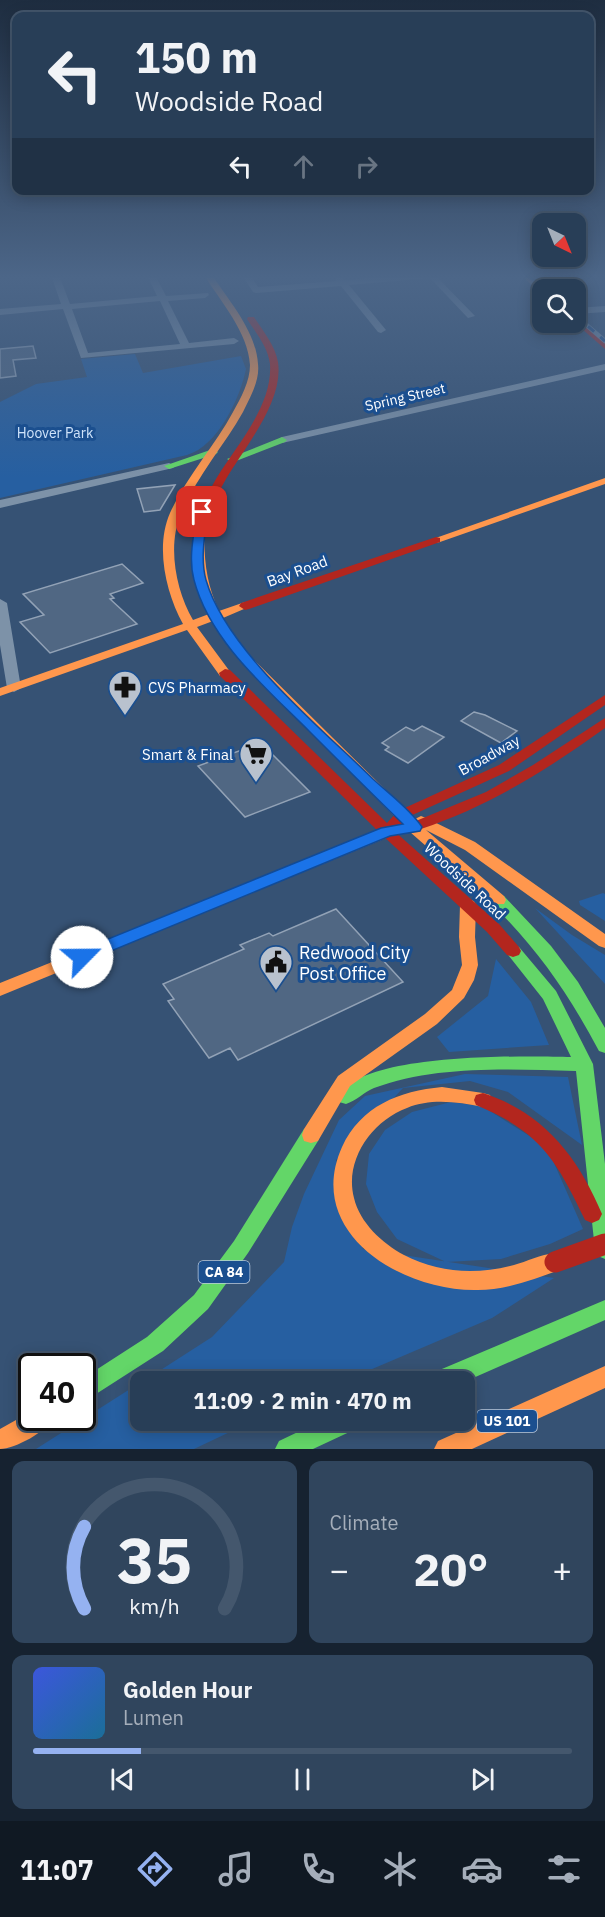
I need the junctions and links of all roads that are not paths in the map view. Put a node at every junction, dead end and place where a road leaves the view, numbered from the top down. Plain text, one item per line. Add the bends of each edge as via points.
1 (79, 343) edge
2 (184, 343) edge
3 (218, 343) edge
4 (247, 343) edge
5 (265, 343) edge
6 (186, 346) junction
7 (605, 367) edge
8 (251, 431) junction
9 (282, 440) junction
10 (213, 452) junction
11 (232, 459) junction
12 (169, 466) junction
13 (200, 473) junction
14 (605, 481) edge
15 (0, 504) edge
16 (0, 603) edge
17 (216, 618) junction
18 (189, 627) junction
19 (14, 688) junction
20 (0, 692) edge
21 (605, 699) edge
22 (605, 722) edge
23 (403, 814) junction
24 (420, 825) junction
25 (387, 832) junction
26 (468, 905) junction
27 (605, 942) edge
28 (0, 990) edge
29 (605, 1046) edge
30 (584, 1064) junction
31 (322, 1114) junction
32 (605, 1244) edge
33 (605, 1252) edge
34 (605, 1310) edge
35 (463, 1371) edge
36 (605, 1377) edge
37 (96, 1383) edge
38 (19, 1431) edge
39 (326, 1431) edge
40 (0, 1442) edge
41 (287, 1449) edge
42 (446, 1449) edge

1 - 6 street via 84,356
2 - 6 street
3 - 6 street
4 - 10 main road, Woodside Road via 254,366 249,393
5 - 8 main road via 274,364 272,387
7 - 9 street, Spring Street
8 - 9 main road via 266,439
8 - 11 main road
9 - 11 main road
10 - 12 main road
10 - 13 main road, Woodside Road
11 - 17 main road via 202,512 198,535 200,580
12 - 13 main road
12 - 15 street
13 - 18 main road, Woodside Road via 170,530 169,566 174,593
14 - 17 main road, Bay Road
16 - 19 street
17 - 18 main road, Bay Road
17 - 23 main road via 270,685
18 - 19 main road, Bay Road
18 - 25 main road, Woodside Road via 230,679
19 - 20 main road, Bay Road
21 - 23 main road, Broadway via 504,768
22 - 24 main road, Broadway via 522,779
23 - 24 main road
23 - 25 main road, Broadway
24 - 25 main road, Broadway
24 - 27 main road via 460,839
24 - 29 main road, Woodside Road via 541,945 586,1006
25 - 26 main road, Woodside Road
25 - 28 main road, Broadway
26 - 30 main road, Woodside Road via 518,955 550,995
26 - 31 main road via 470,965 458,994 431,1019 344,1081
30 - 31 main road via 499,1062 415,1070 366,1083
30 - 33 main road, Woodside Road
31 - 37 main road, CA 84 via 241,1247 201,1302 155,1344
32 - 33 main road, bridge via 555,1262 502,1277 476,1281 426,1275 389,1259 360,1231 344,1195 346,1155 368,1122 384,1109 418,1096 474,1097 510,1111 543,1134 567,1162 588,1203
34 - 35 main road
36 - 42 main road, US 101
38 - 40 main road
39 - 41 main road

